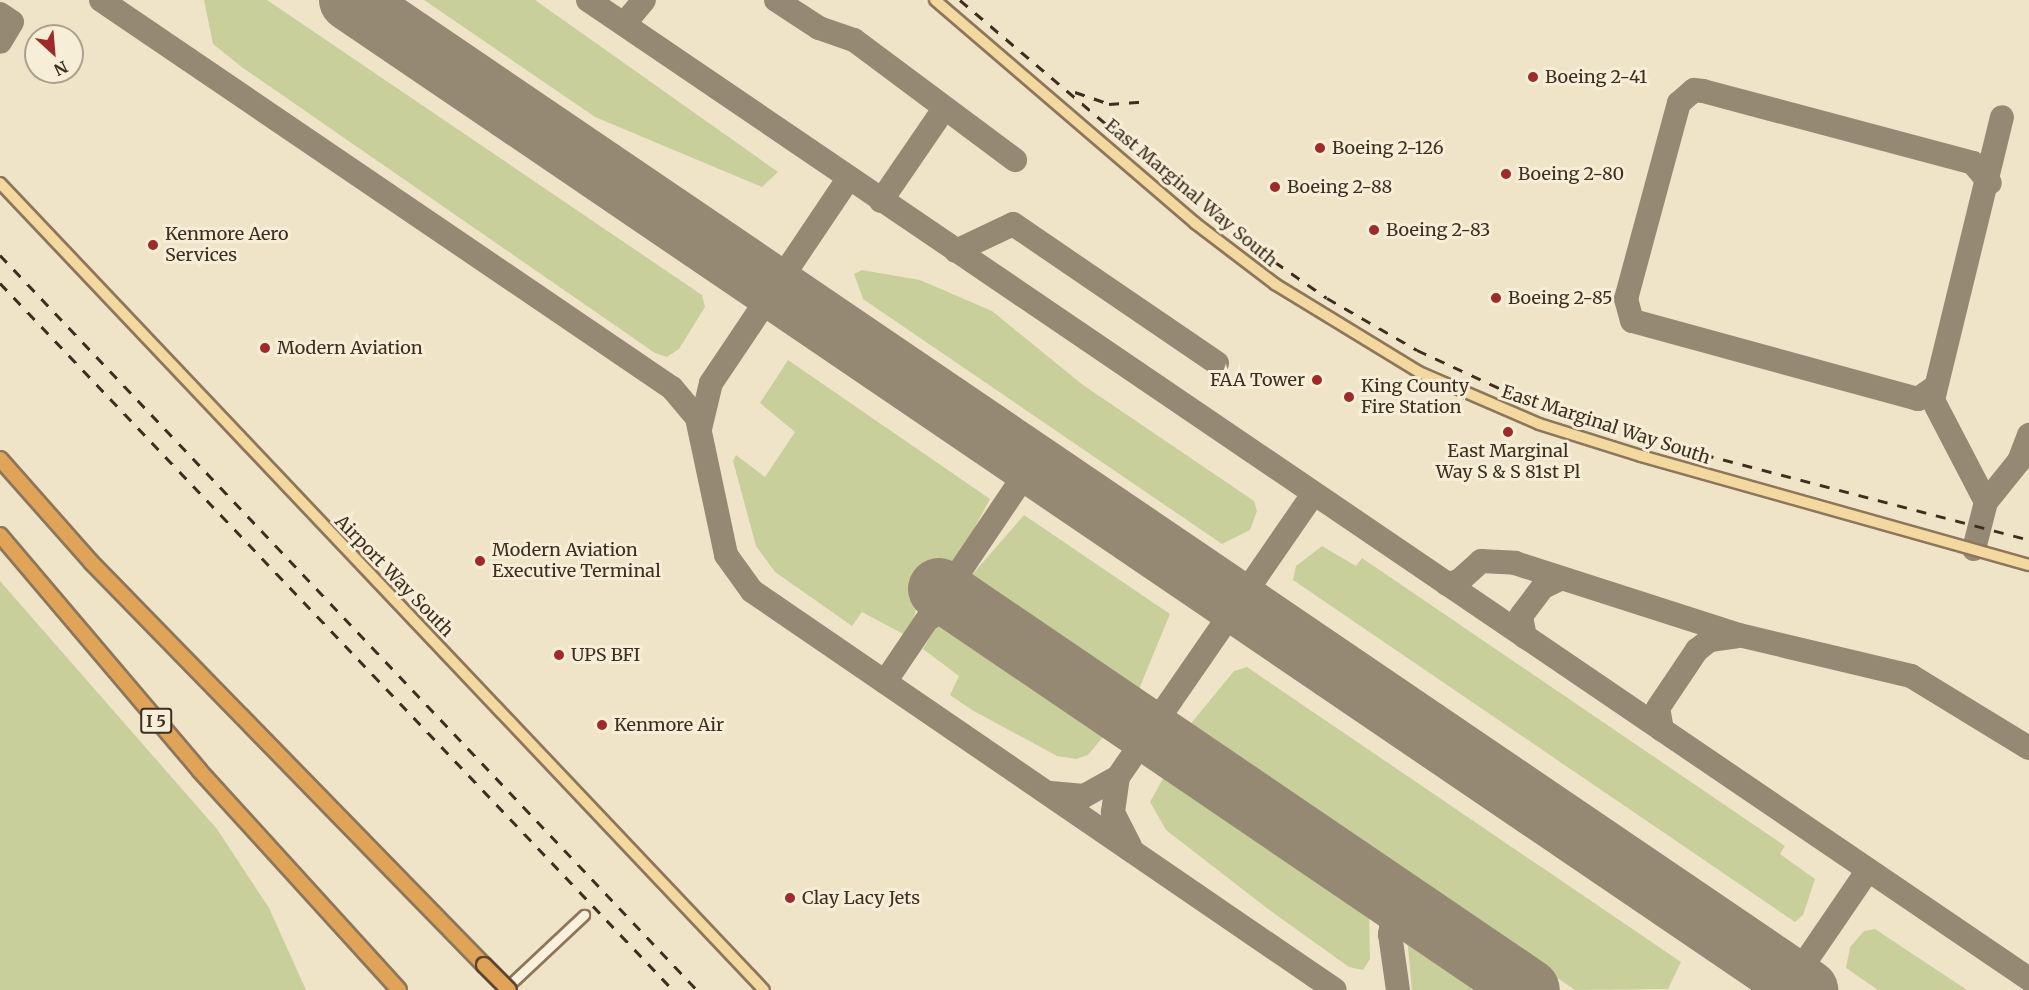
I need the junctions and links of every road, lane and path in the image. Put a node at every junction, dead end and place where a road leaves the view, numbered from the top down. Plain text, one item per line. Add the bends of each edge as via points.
1 (935, 0) edge
2 (0, 183) edge
3 (0, 459) edge
4 (0, 535) edge
5 (2029, 565) edge
6 (584, 915) dead end
7 (399, 990) edge
8 (504, 990) edge
9 (509, 990) edge
10 (764, 990) edge

1 - 5 main road, East Marginal Way South via 1195,223 1275,284 1419,372 1539,424 1630,453
2 - 10 main road, Airport Way South
3 - 9 highway, bridge via 91,562
4 - 7 highway, I 5 via 199,770
6 - 8 street

